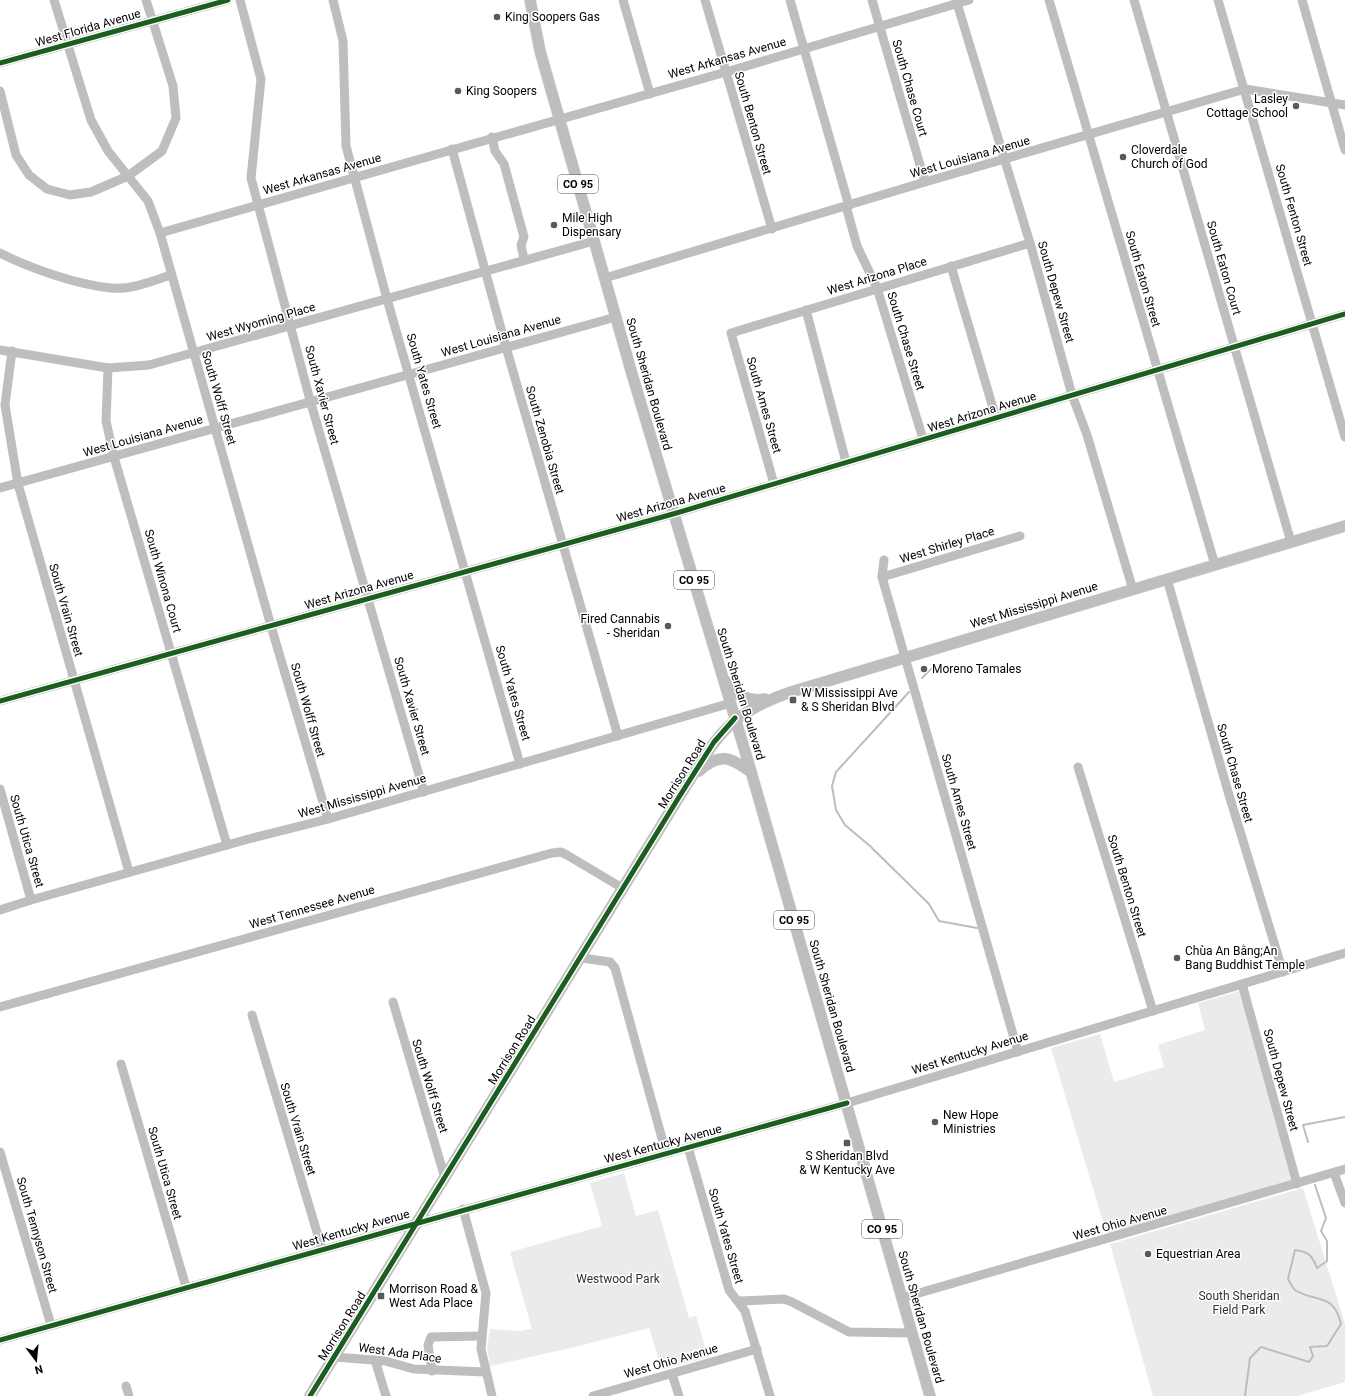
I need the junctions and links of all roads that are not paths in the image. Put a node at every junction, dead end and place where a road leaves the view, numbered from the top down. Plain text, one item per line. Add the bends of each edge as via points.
1 (54, 0) edge
2 (146, 0) edge
3 (228, 0) edge
4 (240, 0) edge
5 (333, 0) edge
6 (530, 0) edge
7 (623, 0) edge
8 (705, 0) edge
9 (790, 0) edge
10 (872, 0) edge
11 (969, 0) edge
12 (1049, 0) edge
13 (1134, 0) edge
14 (1218, 0) edge
15 (1302, 0) edge
16 (956, 2) edge
17 (153, 21) junction
18 (880, 27) junction
19 (67, 44) junction
20 (804, 49) junction
21 (0, 63) edge
22 (726, 72) junction
23 (1245, 89) junction
24 (0, 91) edge
25 (650, 94) junction
26 (1331, 103) junction
27 (1345, 105) edge
28 (1166, 111) junction
29 (559, 118) junction
30 (1089, 134) junction
31 (492, 137) junction
32 (452, 149) junction
33 (1345, 150) edge
34 (1004, 159) junction
35 (128, 176) junction
36 (354, 177) junction
37 (925, 182) junction
38 (258, 205) junction
39 (848, 206) junction
40 (772, 229) junction
41 (160, 233) junction
42 (594, 241) junction
43 (1030, 243) junction
44 (0, 253) edge
45 (524, 259) junction
46 (951, 266) junction
47 (486, 270) junction
48 (171, 275) junction
49 (605, 278) junction
50 (878, 288) junction
51 (387, 299) junction
52 (806, 310) junction
53 (1345, 314) edge
54 (616, 316) junction
55 (1312, 324) junction
56 (290, 325) junction
57 (731, 333) joint
58 (506, 347) junction
59 (1234, 347) junction
60 (0, 350) edge
61 (12, 351) junction
62 (194, 353) junction
63 (108, 368) junction
64 (1157, 370) junction
65 (410, 375) junction
66 (1072, 395) junction
67 (310, 400) junction
68 (996, 418) junction
69 (215, 428) junction
70 (1345, 437) edge
71 (923, 440) junction
72 (114, 457) junction
73 (846, 462) junction
74 (18, 484) junction
75 (774, 484) junction
76 (0, 488) edge
77 (673, 514) junction
78 (1345, 526) edge
79 (1020, 536) dead end
80 (1291, 542) junction
81 (562, 544) junction
82 (884, 560) dead end
83 (1215, 565) junction
84 (466, 571) junction
85 (882, 578) junction
86 (1167, 579) junction
87 (1133, 590) junction
88 (368, 598) junction
89 (271, 626) junction
90 (172, 653) junction
91 (905, 658) junction
92 (723, 677) junction
93 (74, 681) junction
94 (770, 699) junction
95 (0, 701) edge
96 (731, 703) junction
97 (735, 718) junction
98 (618, 736) junction
99 (520, 764) junction
100 (1078, 767) dead end
101 (751, 772) junction
102 (691, 778) junction
103 (0, 789) edge
104 (424, 792) junction
105 (328, 819) junction
106 (227, 845) junction
107 (129, 872) junction
108 (624, 889) junction
109 (31, 900) junction
110 (0, 910) edge
111 (1345, 955) edge
112 (582, 958) junction
113 (1283, 972) junction
114 (1242, 984) junction
115 (392, 1002) dead end
116 (0, 1007) edge
117 (1153, 1011) junction
118 (252, 1014) dead end
119 (1018, 1052) junction
120 (121, 1064) dead end
121 (847, 1103) junction
122 (688, 1147) junction
123 (0, 1152) edge
124 (666, 1153) junction
125 (1345, 1169) edge
126 (1334, 1172) junction
127 (445, 1178) junction
128 (1297, 1184) junction
129 (1345, 1203) edge
130 (463, 1209) junction
131 (419, 1222) junction
132 (322, 1249) junction
133 (186, 1288) junction
134 (902, 1298) junction
135 (739, 1301) junction
136 (51, 1325) junction
137 (912, 1333) junction
138 (481, 1336) junction
139 (0, 1340) edge
140 (757, 1349) junction
141 (335, 1357) junction
142 (375, 1360) junction
143 (432, 1371) junction
144 (485, 1372) junction
145 (672, 1374) junction
146 (126, 1386) dead end
147 (129, 1396) edge
148 (310, 1396) edge
149 (386, 1396) edge
150 (492, 1396) edge
151 (593, 1396) edge
152 (679, 1396) edge
153 (770, 1396) edge
154 (930, 1396) edge

1 - 19 street, South Wolff Street
2 - 17 street
3 - 17 street, West Florida Avenue
4 - 38 street, South Xavier Street via 261,79 251,178
5 - 36 street, South Yates Street via 343,41 346,146
6 - 29 main road, South Sheridan Boulevard / CO 95 via 540,51
7 - 25 street
8 - 22 street, South Benton Street
9 - 20 street, South Chase Street
10 - 18 street, South Chase Court
11 - 16 street, West Arkansas Avenue
12 - 30 street, South Eaton Street
13 - 28 street, South Eaton Court
14 - 23 street, South Fenton Street
15 - 26 street
16 - 18 street, West Arkansas Avenue
16 - 34 street, South Depew Street
17 - 19 street, West Florida Avenue
17 - 35 street via 173,86 176,118 162,151
18 - 20 street, West Arkansas Avenue
18 - 37 street, South Chase Court
19 - 21 street, West Florida Avenue
19 - 35 street, South Wolff Street via 91,120 108,151
20 - 22 street, West Arkansas Avenue
20 - 39 street, South Chase Street
22 - 25 street, West Arkansas Avenue
22 - 40 street, South Benton Street
23 - 26 street, West Louisiana Avenue
23 - 28 street, West Louisiana Avenue
23 - 55 street, South Fenton Street
24 - 35 street via 16,155 29,175 47,190 70,195 91,192
25 - 29 street, West Arkansas Avenue
26 - 27 street, West Louisiana Avenue
26 - 33 street
28 - 30 street, West Louisiana Avenue
28 - 59 street, South Eaton Court
29 - 31 street, West Arkansas Avenue
29 - 42 main road, South Sheridan Boulevard / CO 95
30 - 34 street, West Louisiana Avenue
30 - 64 street, South Eaton Street
31 - 32 street, West Arkansas Avenue
31 - 45 street via 495,151 504,164 512,191 524,237 521,245
32 - 36 street, West Arkansas Avenue
32 - 47 street, South Zenobia Street
34 - 37 street, West Louisiana Avenue
34 - 43 street, South Depew Street
35 - 41 street, South Wolff Street via 148,201
36 - 38 street, West Arkansas Avenue
36 - 51 street, South Yates Street
37 - 39 street, West Louisiana Avenue
38 - 41 street, West Arkansas Avenue
38 - 56 street, South Xavier Street
39 - 40 street, West Louisiana Avenue
39 - 50 street, South Chase Street via 857,246
40 - 49 street, West Louisiana Avenue
41 - 48 street, South Wolff Street
42 - 45 street, West Wyoming Place
42 - 49 main road, South Sheridan Boulevard / CO 95
43 - 46 street, West Arizona Place
43 - 66 street, South Depew Street
44 - 48 street via 76,281 112,288 144,284
45 - 47 street, West Wyoming Place
46 - 50 street, West Arizona Place
46 - 68 street
47 - 51 street, West Wyoming Place
47 - 58 street, South Zenobia Street
48 - 62 street, South Wolff Street
49 - 54 main road, South Sheridan Boulevard / CO 95
50 - 52 street, West Arizona Place
50 - 71 street, South Chase Street
51 - 56 street, West Wyoming Place
51 - 65 street, South Yates Street
52 - 57 street, West Arizona Place
52 - 73 street
53 - 55 street, West Arizona Avenue
54 - 58 street, West Louisiana Avenue
54 - 77 main road, South Sheridan Boulevard / CO 95
55 - 59 street, West Arizona Avenue
55 - 70 street, South Fenton Street
56 - 62 street, West Wyoming Place
56 - 67 street, South Xavier Street
57 - 75 street, South Ames Street
58 - 65 street, West Louisiana Avenue
58 - 81 street, South Zenobia Street
59 - 64 street, West Arizona Avenue
59 - 80 street, South Eaton Court
60 - 61 street, West Wyoming Place
61 - 63 street, West Wyoming Place
61 - 74 street, South Vrain Street via 5,405
62 - 63 street, West Wyoming Place via 149,365
62 - 69 street, South Wolff Street
63 - 72 street, South Winona Court via 106,421
64 - 66 street, West Arizona Avenue
64 - 83 street, South Eaton Street
65 - 67 street, West Louisiana Avenue
65 - 84 street, South Yates Street
66 - 68 street, West Arizona Avenue
66 - 87 street, South Depew Street via 1087,435
67 - 69 street, West Louisiana Avenue
67 - 88 street, South Xavier Street
68 - 71 street, West Arizona Avenue
69 - 72 street, West Louisiana Avenue
69 - 89 street, South Wolff Street
71 - 73 street, West Arizona Avenue
72 - 74 street, West Louisiana Avenue
72 - 90 street, South Winona Court
73 - 75 street, West Arizona Avenue
74 - 76 street, West Louisiana Avenue
74 - 93 street, South Vrain Street
75 - 77 street, West Arizona Avenue
77 - 81 street, West Arizona Avenue
77 - 92 main road, South Sheridan Boulevard / CO 95
78 - 80 main road, West Mississippi Avenue
79 - 85 street, West Shirley Place
80 - 83 main road, West Mississippi Avenue
81 - 84 street, West Arizona Avenue
81 - 98 street, South Zenobia Street
82 - 85 street, South Ames Street
83 - 86 main road, West Mississippi Avenue
84 - 88 street, West Arizona Avenue
84 - 99 street, South Yates Street
85 - 91 street, South Ames Street
86 - 87 main road, West Mississippi Avenue
86 - 113 street, South Chase Street
87 - 91 main road, West Mississippi Avenue
88 - 89 street, West Arizona Avenue
88 - 104 street, South Xavier Street
89 - 90 street, West Arizona Avenue
89 - 105 street, South Wolff Street
90 - 93 street, West Arizona Avenue
90 - 106 street, South Winona Court
91 - 94 main road, West Mississippi Avenue
91 - 119 street, South Ames Street
92 - 94 main road via 732,690 743,697 755,700
92 - 96 main road, South Sheridan Boulevard / CO 95
93 - 95 street, West Arizona Avenue
93 - 107 street, South Vrain Street
94 - 97 main road, West Mississippi Avenue
96 - 97 main road, South Sheridan Boulevard / CO 95
96 - 98 street, West Mississippi Avenue
97 - 101 main road, South Sheridan Boulevard / CO 95
97 - 102 main road, Morrison Road via 714,742
98 - 99 street, West Mississippi Avenue
99 - 104 street, West Mississippi Avenue
100 - 117 street, South Benton Street
101 - 102 main road via 733,760 721,758 707,764
101 - 121 main road, South Sheridan Boulevard / CO 95
102 - 108 main road, Morrison Road
103 - 109 street, South Utica Street
104 - 105 street, West Mississippi Avenue
105 - 106 street, West Mississippi Avenue
106 - 107 street, West Mississippi Avenue
107 - 109 street, West Mississippi Avenue
108 - 112 main road, Morrison Road
108 - 116 street, West Tennessee Avenue via 561,852 552,853
109 - 110 street, West Mississippi Avenue
111 - 113 street, West Kentucky Avenue
112 - 124 street via 613,963
112 - 127 main road, Morrison Road
113 - 114 street, West Kentucky Avenue
114 - 117 street, West Kentucky Avenue
114 - 128 street, South Depew Street
115 - 127 street, South Wolff Street
117 - 119 street, West Kentucky Avenue
118 - 132 street, South Vrain Street
119 - 121 street, West Kentucky Avenue
120 - 133 street, South Utica Street
121 - 122 street, West Kentucky Avenue
121 - 134 main road, South Sheridan Boulevard / CO 95
122 - 124 street, West Kentucky Avenue
122 - 135 street, South Yates Street via 728,1290
123 - 136 street, South Tennyson Street
124 - 130 street, West Kentucky Avenue
125 - 126 street, West Ohio Avenue
126 - 128 street, West Ohio Avenue
126 - 129 street
127 - 131 main road, Morrison Road
128 - 134 street, West Ohio Avenue
130 - 131 street, West Kentucky Avenue
130 - 138 street via 486,1293
131 - 132 street, West Kentucky Avenue
131 - 141 main road, Morrison Road
132 - 133 street, West Kentucky Avenue
133 - 136 street, West Kentucky Avenue
134 - 137 main road, South Sheridan Boulevard / CO 95
135 - 137 street via 784,1299 849,1332
135 - 140 street, South Yates Street via 745,1311
136 - 139 street, West Kentucky Avenue
137 - 154 main road, South Sheridan Boulevard / CO 95
138 - 143 street via 431,1337 428,1345
138 - 144 street
140 - 145 street, West Ohio Avenue
140 - 153 street, South Yates Street
141 - 142 street, West Ada Place
141 - 148 main road, Morrison Road
142 - 143 street, West Ada Place
142 - 149 street
143 - 144 street, West Ada Place
144 - 150 street
145 - 151 street, West Ohio Avenue
145 - 152 street
146 - 147 street

